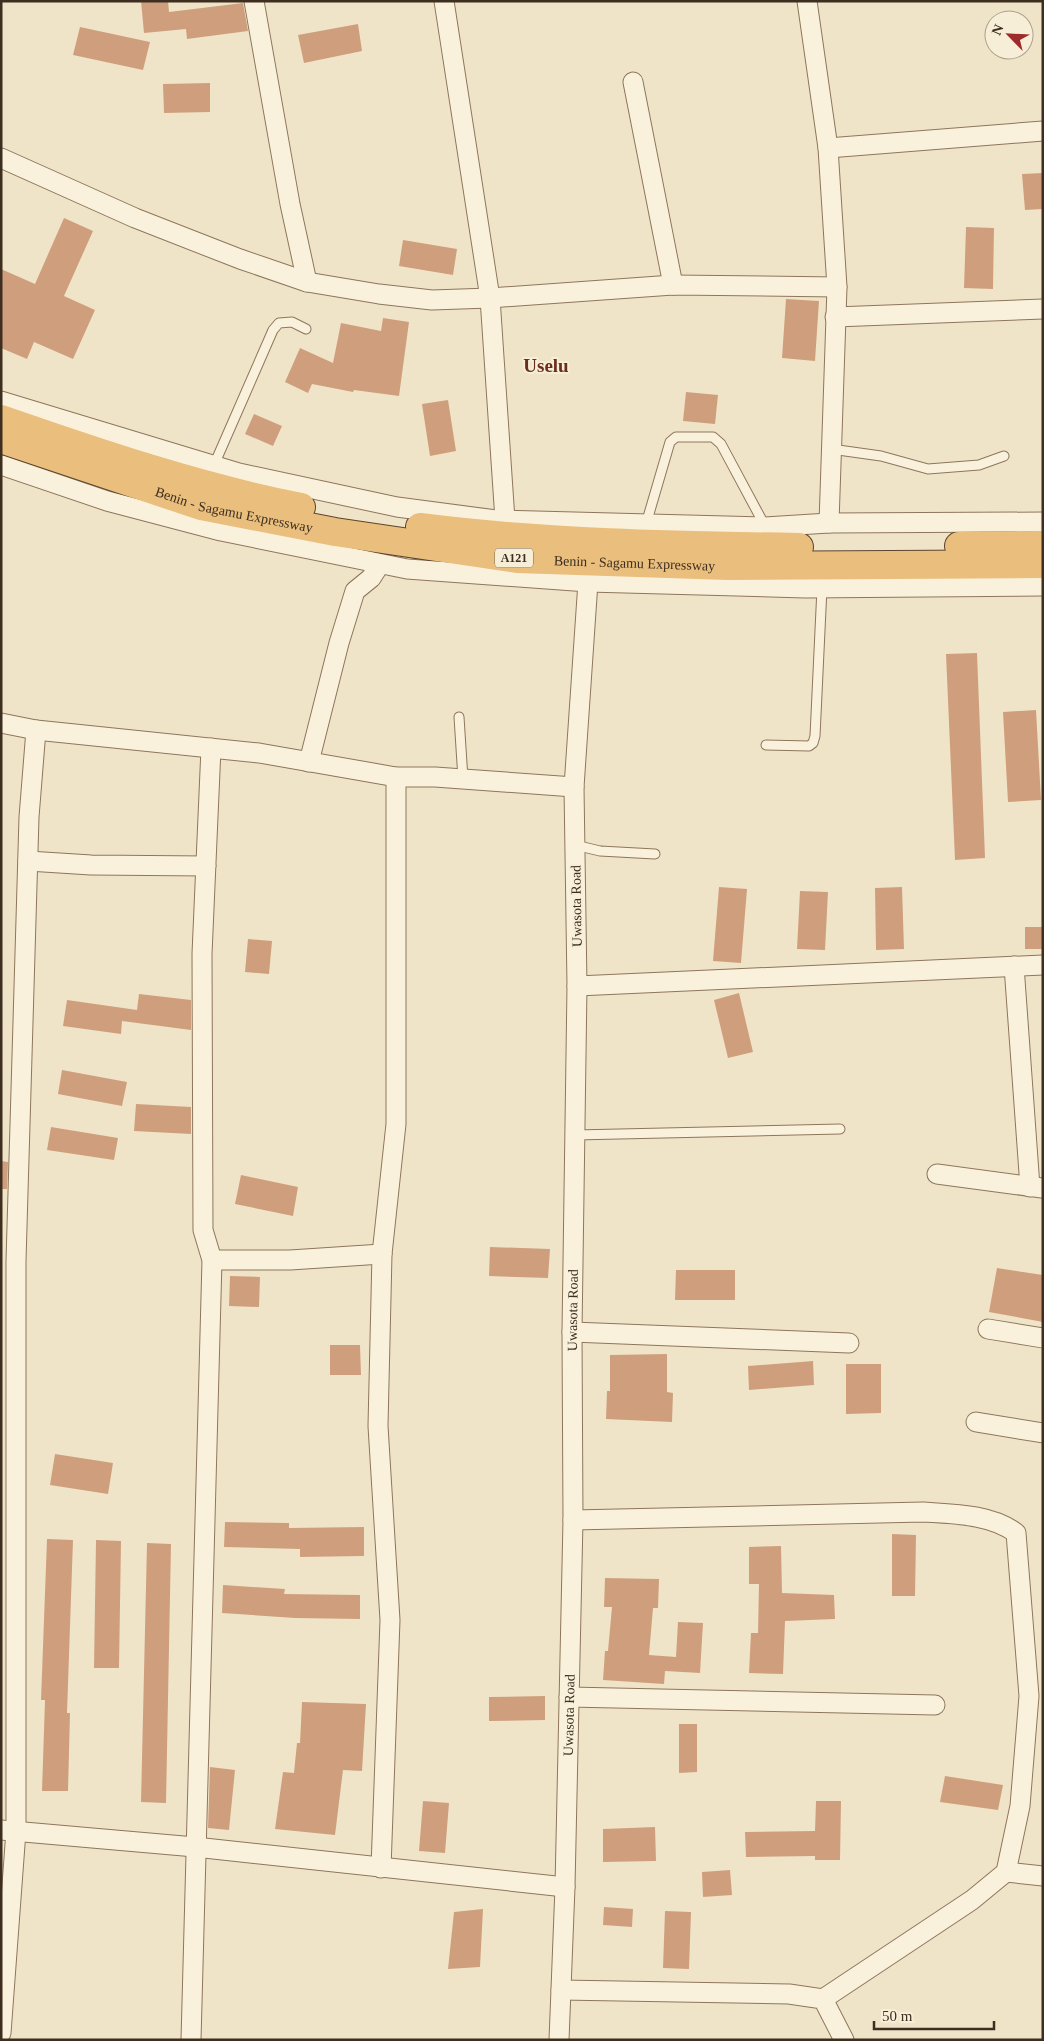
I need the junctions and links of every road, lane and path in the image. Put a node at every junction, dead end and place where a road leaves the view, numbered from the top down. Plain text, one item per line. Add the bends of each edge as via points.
1 (254, 1) edge
2 (444, 1) edge
3 (807, 1) edge
4 (633, 82) dead end
5 (1043, 131) edge
6 (828, 148) junction
7 (1, 158) edge
8 (307, 282) junction
9 (673, 285) junction
10 (837, 287) junction
11 (490, 298) junction
12 (1043, 309) edge
13 (835, 317) junction
14 (306, 329) dead end
15 (1, 401) edge
16 (1, 419) edge
17 (1, 439) edge
18 (831, 449) junction
19 (1004, 456) dead end
20 (1, 464) edge
21 (214, 466) junction
22 (505, 520) junction
23 (1043, 522) edge
24 (829, 523) junction
25 (646, 525) junction
26 (769, 537) junction
27 (1043, 545) edge
28 (380, 564) junction
29 (1043, 564) edge
30 (588, 582) junction
31 (1043, 586) edge
32 (822, 588) junction
33 (459, 717) dead end
34 (1, 723) edge
35 (36, 730) junction
36 (766, 746) dead end
37 (211, 748) junction
38 (309, 762) junction
39 (396, 777) junction
40 (463, 779) junction
41 (574, 787) junction
42 (575, 845) junction
43 (656, 854) dead end
44 (28, 860) junction
45 (206, 866) junction
46 (1043, 965) edge
47 (1014, 966) junction
48 (577, 986) junction
49 (840, 1129) dead end
50 (574, 1135) junction
51 (937, 1174) dead end
52 (1036, 1187) edge
53 (382, 1254) junction
54 (212, 1260) junction
55 (988, 1329) dead end
56 (572, 1332) junction
57 (1043, 1338) edge
58 (850, 1343) dead end
59 (976, 1422) dead end
60 (1043, 1433) edge
61 (573, 1520) junction
62 (568, 1697) junction
63 (935, 1705) dead end
64 (8, 1830) edge
65 (195, 1847) junction
66 (381, 1868) junction
67 (1006, 1872) junction
68 (1043, 1876) edge
69 (566, 1886) junction
70 (561, 1990) junction
71 (823, 1999) junction
72 (1, 2033) edge
73 (191, 2040) edge
74 (559, 2040) edge
75 (844, 2040) edge

1 - 8 street
2 - 11 street
3 - 6 street
4 - 9 street
5 - 6 street
6 - 10 street
7 - 8 street via 135,218
8 - 11 street via 432,300
9 - 10 street
9 - 11 street
10 - 13 street
11 - 22 street
12 - 13 street
13 - 18 street
14 - 21 lane via 292,322 279,323 273,330
15 - 21 street
16 - 26 highway, A121 via 93,451 183,477 285,504 360,519 446,530 635,544
17 - 29 highway, Benin - Sagamu Expressway / A121 via 201,506 344,534 517,559 728,566
18 - 19 lane via 852,450 928,469 979,465
18 - 24 street
20 - 28 street via 107,501 220,532
21 - 22 street via 396,506
22 - 25 street
23 - 24 street
24 - 26 street
25 - 26 street
25 - 26 lane via 670,442 676,437 712,437 721,444
26 - 27 highway, A121
28 - 30 street via 407,569
28 - 38 street via 371,578 355,591
30 - 32 street
30 - 41 street, Uwasota Road
31 - 32 street
32 - 36 lane via 813,743 809,746
33 - 40 lane
34 - 35 street
35 - 37 street
35 - 44 street
37 - 38 street
37 - 45 street
38 - 39 street
39 - 40 street
39 - 53 street via 396,1124
40 - 41 street
41 - 42 street, Uwasota Road
42 - 43 lane via 600,851
42 - 48 street, Uwasota Road
44 - 45 street via 90,865
44 - 64 street via 16,1261
45 - 54 street via 202,954 203,1230
46 - 47 street
47 - 48 street
47 - 52 street
48 - 50 street, Uwasota Road
49 - 50 lane
50 - 56 street, Uwasota Road
51 - 52 street
53 - 54 street via 290,1260
53 - 66 street via 378,1426 390,1620
54 - 65 street
55 - 57 street
56 - 58 street
56 - 61 street, Uwasota Road
59 - 60 street
61 - 62 street, Uwasota Road
61 - 67 street via 923,1512 973,1516 1016,1534 1028,1696 1020,1806
62 - 63 street
62 - 69 street, Uwasota Road
64 - 65 street
64 - 72 street
65 - 66 street
65 - 73 street
66 - 69 street
67 - 68 street
67 - 71 street via 972,1900
69 - 70 street, Uwasota Road
70 - 71 street via 789,1994
70 - 74 street, Uwasota Road
71 - 75 street

